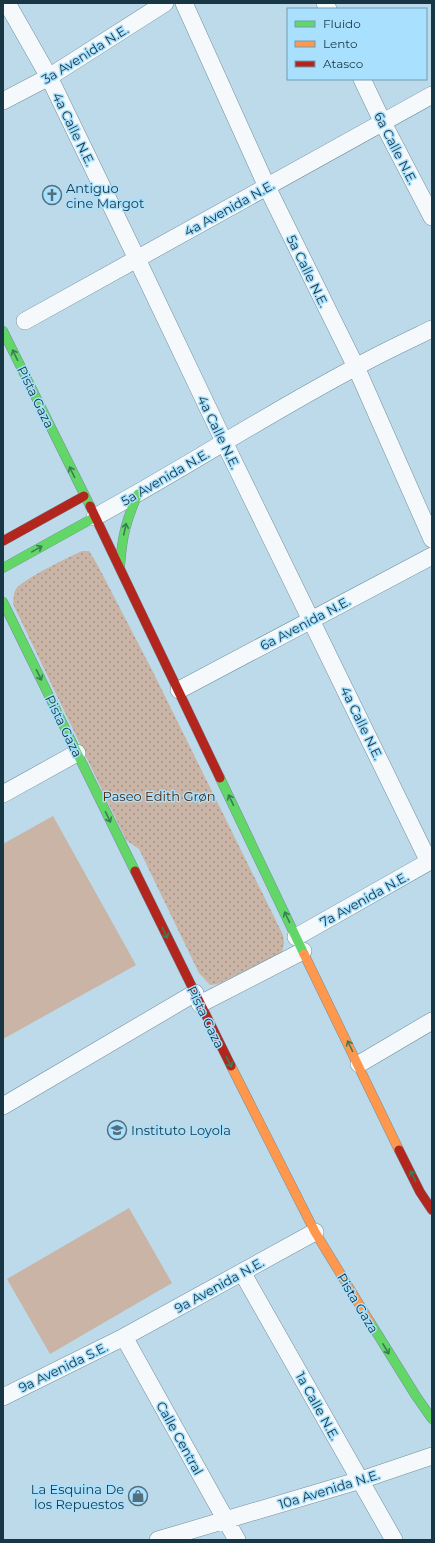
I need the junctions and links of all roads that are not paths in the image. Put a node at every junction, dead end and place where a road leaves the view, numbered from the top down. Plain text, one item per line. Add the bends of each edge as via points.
1 (7, 3) edge
2 (165, 3) edge
3 (184, 3) edge
4 (49, 77) junction
5 (362, 80) edge
6 (432, 95) edge
7 (3, 102) edge
8 (383, 123) junction
9 (267, 187) junction
10 (432, 217) edge
11 (138, 259) junction
12 (25, 321) dead end
13 (432, 329) edge
14 (3, 331) edge
15 (356, 367) junction
16 (224, 442) junction
17 (138, 494) junction
18 (84, 496) junction
19 (92, 512) junction
20 (432, 539) edge
21 (3, 541) edge
22 (432, 556) edge
23 (120, 566) junction
24 (3, 568) edge
25 (3, 602) edge
26 (311, 620) junction
27 (7, 629) dead end
28 (27, 651) junction
29 (179, 690) junction
30 (77, 754) junction
31 (3, 794) edge
32 (431, 861) edge
33 (300, 944) junction
34 (197, 998) junction
35 (432, 1021) edge
36 (359, 1064) junction
37 (3, 1106) edge
38 (426, 1189) edge
39 (432, 1210) edge
40 (315, 1232) junction
41 (242, 1272) junction
42 (124, 1337) junction
43 (3, 1396) edge
44 (432, 1419) edge
45 (432, 1456) edge
46 (359, 1480) junction
47 (226, 1520) junction
48 (158, 1540) edge
49 (237, 1540) edge
50 (394, 1540) edge

1 - 4 street, 4a Calle N.E.
2 - 4 street, 3a Avenida N.E.
3 - 9 street, 5a Calle N.E.
4 - 7 street, 3a Avenida N.E.
4 - 11 street, 4a Calle N.E.
5 - 8 street, 6a Calle N.E.
6 - 8 street, 4a Avenida N.E.
8 - 9 street, 4a Avenida N.E.
8 - 10 street, 6a Calle N.E.
9 - 11 street, 4a Avenida N.E.
9 - 15 street, 5a Calle N.E.
11 - 12 street, 4a Avenida N.E.
11 - 16 street, 4a Calle N.E.
13 - 15 street, 5a Avenida N.E.
18 -> 14 main road, Pista Gaza
15 - 16 street, 5a Avenida N.E.
15 - 20 street, 5a Calle N.E.
16 - 17 street, 5a Avenida N.E.
16 - 26 street, 4a Calle N.E.
17 - 19 street, 5a Avenida N.E.
23 -> 17 main road via 127,519
18 - 19 main road, Pista Gaza
18 - 21 main road
19 - 23 main road, Pista Gaza
24 -> 19 main road, 5a Avenida N.E.
22 - 26 street, 6a Avenida N.E.
23 - 29 main road, Pista Gaza
25 - 28 main road, Pista Gaza
26 - 29 street, 6a Avenida N.E.
26 - 32 street, 4a Calle N.E.
27 - 28 main road
28 -> 30 main road, Pista Gaza
33 -> 29 main road, Pista Gaza
30 - 31 street
30 -> 34 main road, Pista Gaza
32 - 33 street, 7a Avenida N.E.
33 - 34 street, 7a Avenida N.E.
36 -> 33 main road, Pista Gaza
34 - 37 street, 7a Avenida N.E.
34 -> 40 main road, Pista Gaza
35 - 36 street
38 -> 36 main road, Pista Gaza
38 - 39 main road, Pista Gaza
40 - 41 street, 9a Avenida N.E.
40 -> 44 main road, Pista Gaza
41 - 42 street, 9a Avenida N.E.
41 - 46 street, 1a Calle N.E.
42 - 43 street, 9a Avenida S.E.
42 - 47 street, Calle Central
45 - 46 street, 10a Avenida N.E.
46 - 47 street, 10a Avenida N.E.
46 - 50 street, 1a Calle N.E.
47 - 48 street, 10a Avenida N.E.
47 - 49 street, Calle Central

